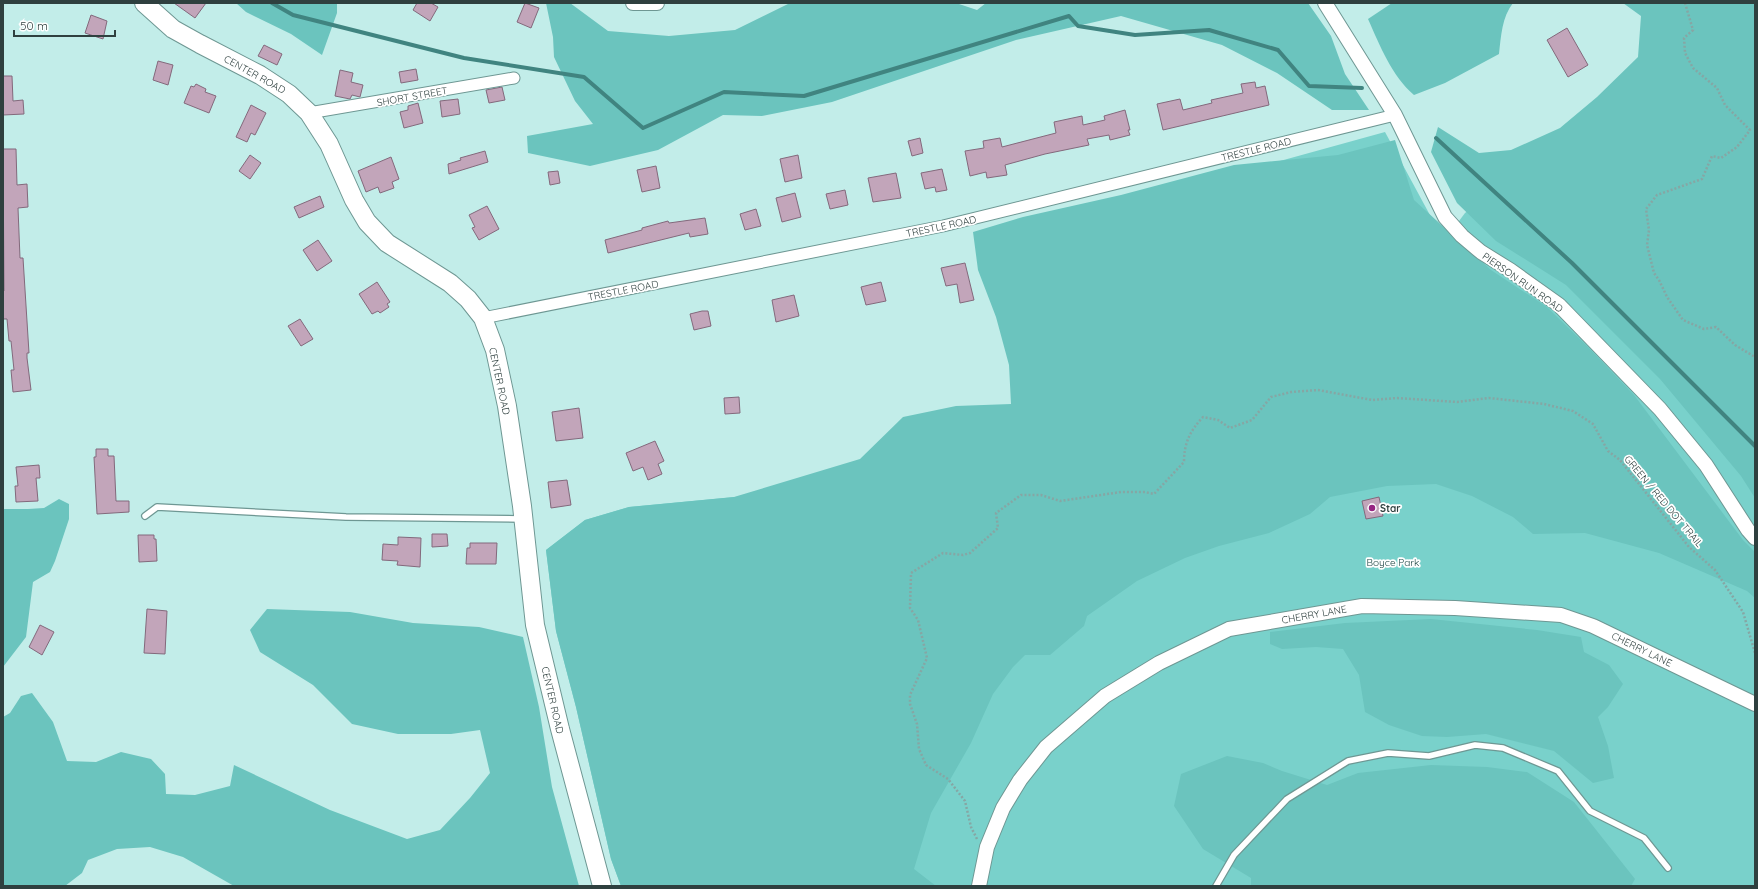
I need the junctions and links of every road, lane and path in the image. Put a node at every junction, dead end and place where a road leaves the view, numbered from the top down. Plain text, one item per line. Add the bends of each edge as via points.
1 (144, 3) edge
2 (633, 3) edge
3 (657, 3) edge
4 (1325, 3) edge
5 (1685, 3) edge
6 (514, 78) dead end
7 (309, 114) junction
8 (1395, 115) junction
9 (483, 318) junction
10 (1755, 357) edge
11 (145, 516) dead end
12 (523, 519) junction
13 (1755, 538) edge
14 (1755, 653) edge
15 (1755, 704) edge
16 (985, 856) junction
17 (1668, 868) dead end
18 (602, 886) edge
19 (980, 886) edge
20 (1216, 886) edge

1 - 7 main road, CENTER ROAD via 173,29 260,75 289,94
2 - 3 street
4 - 8 street, PIERSON RUN ROAD
5 - 10 path via 1693,30 1684,38 1685,52 1693,68 1717,88 1725,105 1750,130 1737,147 1721,158 1712,156 1702,179 1657,195 1646,209 1649,230 1647,245 1654,273 1666,297 1683,320 1704,329 1716,327 1735,345
6 - 7 street, SHORT STREET
7 - 9 main road, CENTER ROAD via 329,144 354,200 367,222 387,243 450,283 468,299
8 - 9 street, TRESTLE ROAD via 943,226
8 - 13 street, PIERSON RUN ROAD via 1445,217 1481,252 1559,305 1655,403 1706,466
9 - 12 main road, CENTER ROAD via 495,350 505,399
11 - 12 lane via 157,507 346,517
12 - 18 main road, CENTER ROAD via 536,625 560,729
14 - 16 path, GREEN / RED DOT TRAIL via 1743,612 1716,570 1689,546 1620,460 1608,451 1593,424 1573,411 1544,404 1489,398 1457,402 1397,398 1372,400 1318,390 1270,397 1252,420 1230,428 1218,420 1203,417 1192,428 1184,448 1184,462 1154,494 1121,492 1060,501 1041,495 1021,495 996,513 998,528 970,553 943,553 911,573 910,608 918,620 927,658 910,695 910,704 917,724 919,749 926,766 948,779 965,801 970,827
15 - 16 street, CHERRY LANE via 1593,626 1561,615 1455,608 1362,606 1230,629 1159,663 1105,696 1046,747 1020,780 1003,808
16 - 19 street, CHERRY LANE
17 - 20 lane via 1644,838 1590,812 1558,771 1503,748 1475,745 1429,756 1388,753 1348,761 1287,799 1234,855

